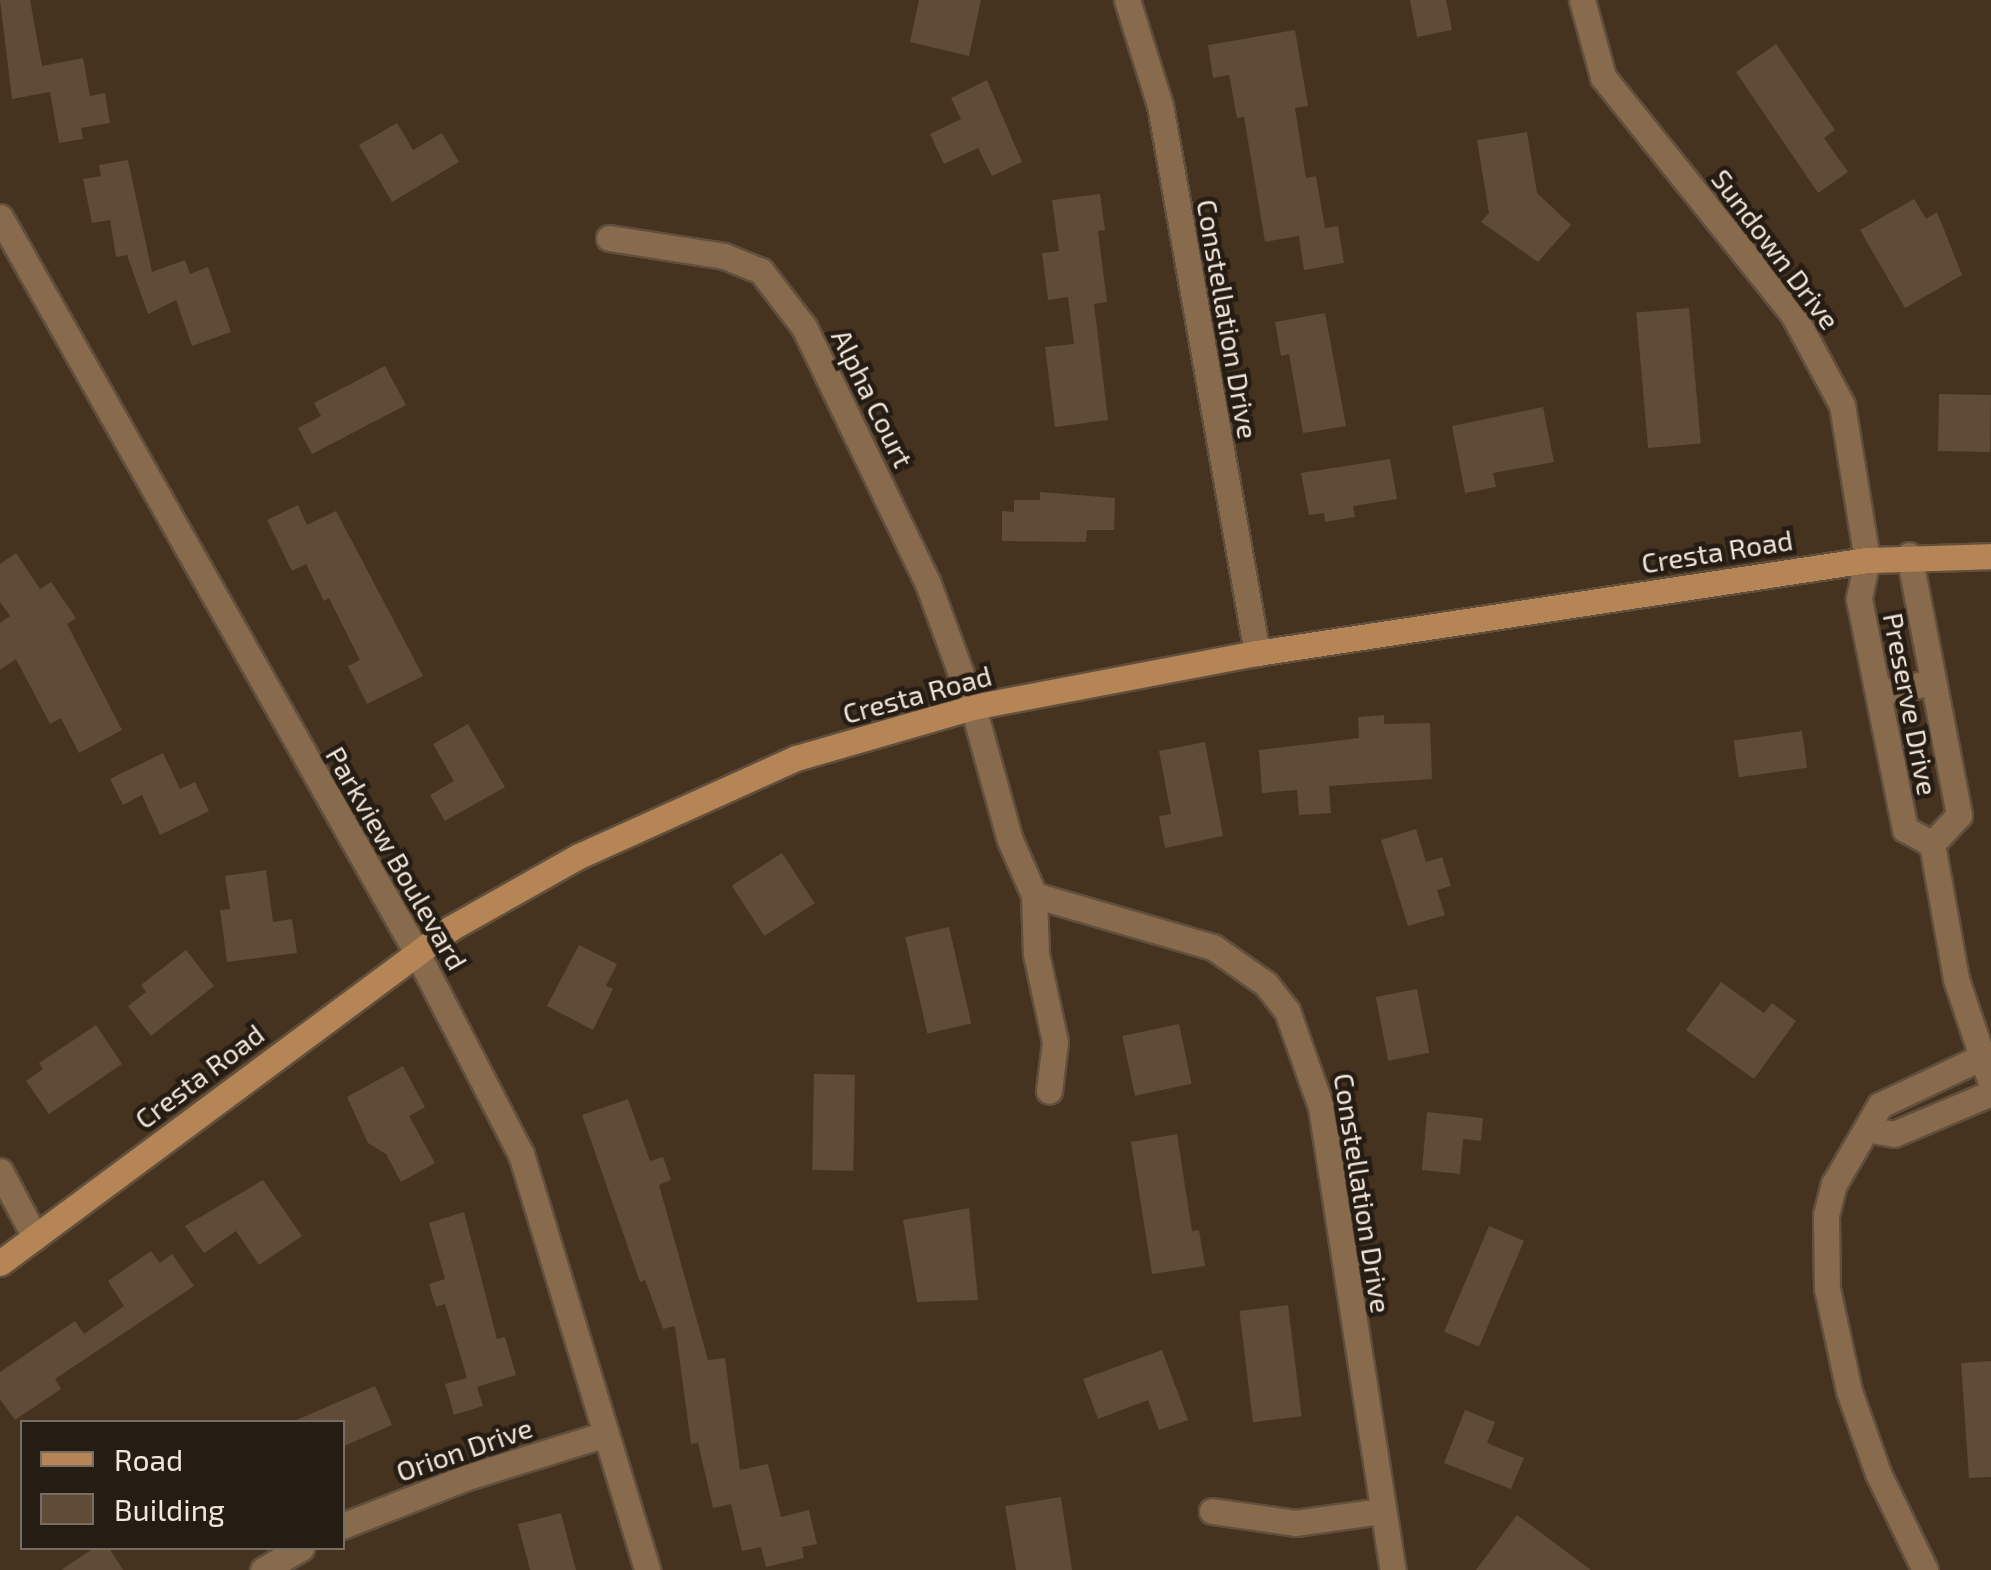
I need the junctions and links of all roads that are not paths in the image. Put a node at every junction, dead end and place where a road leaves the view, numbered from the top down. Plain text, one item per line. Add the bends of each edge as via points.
1 (1128, 0) edge
2 (1582, 0) edge
3 (0, 218) edge
4 (608, 238) dead end
5 (1909, 556) junction
6 (1991, 556) edge
7 (1867, 560) junction
8 (1257, 653) junction
9 (1933, 682) junction
10 (1878, 693) junction
11 (973, 707) junction
12 (1932, 844) junction
13 (1034, 895) junction
14 (416, 951) junction
15 (1980, 1058) junction
16 (1991, 1084) edge
17 (1049, 1091) dead end
18 (1991, 1093) edge
19 (1870, 1130) junction
20 (0, 1172) edge
21 (35, 1236) junction
22 (0, 1262) edge
23 (606, 1434) junction
24 (1212, 1510) dead end
25 (1382, 1511) junction
26 (345, 1525) edge
27 (298, 1550) edge
28 (263, 1570) edge
29 (647, 1570) edge
30 (1393, 1570) edge
31 (1924, 1570) edge

1 - 8 street, Constellation Drive via 1160,105
2 - 7 street, Sundown Drive via 1604,77 1823,360 1842,405
3 - 14 street, Parkview Boulevard
4 - 11 street, Alpha Court via 724,256 760,271 786,297 904,528
5 - 6 main road, Cresta Road
5 - 7 main road, Cresta Road
5 - 9 street, Preserve Drive
7 - 8 main road, Cresta Road
7 - 10 street, Preserve Drive via 1859,598
8 - 11 main road, Cresta Road
9 - 10 street
9 - 12 street, Preserve Drive via 1959,815
10 - 12 street, Preserve Drive via 1905,829
11 - 13 street via 1010,840
11 - 14 main road, Cresta Road via 796,758 706,794 579,856
12 - 15 street via 1956,978
13 - 17 street via 1036,954 1055,1042
13 - 25 street, Constellation Drive via 1213,946 1266,984 1286,1010 1321,1107
14 - 21 main road, Cresta Road
14 - 23 street, Parkview Boulevard via 508,1120
15 - 16 street
15 - 19 street via 1880,1106
18 - 19 street via 1894,1134
19 - 31 street via 1834,1184 1824,1245 1827,1288 1861,1432
20 - 21 street
21 - 22 main road, Cresta Road
23 - 26 street, Orion Drive via 467,1476
23 - 29 street, Parkview Boulevard
24 - 25 street via 1295,1523
25 - 30 street, Constellation Drive
27 - 28 street

